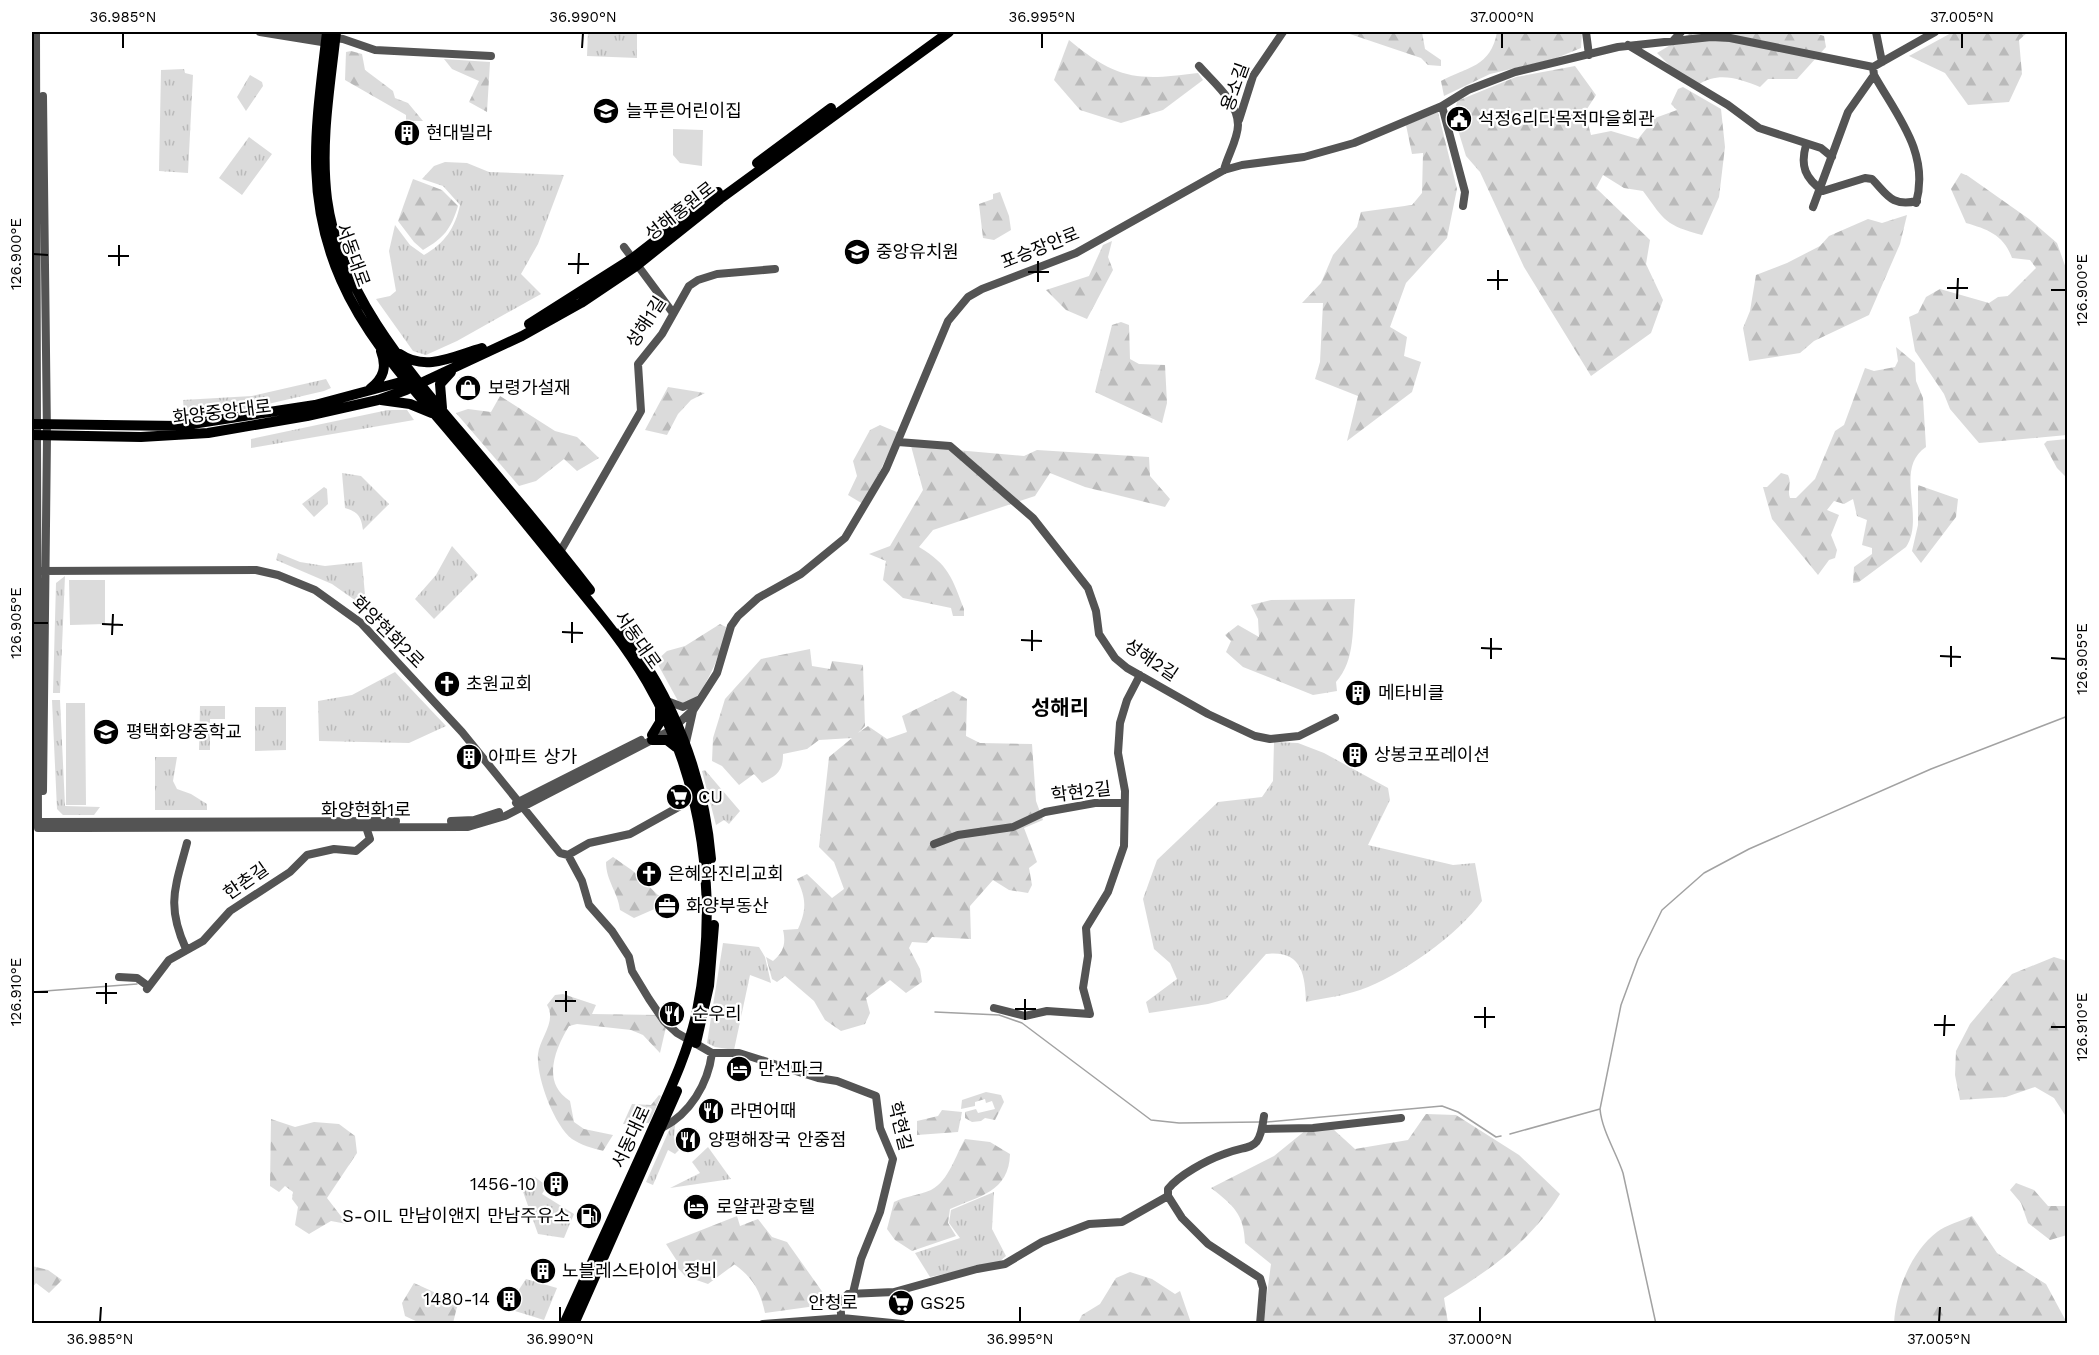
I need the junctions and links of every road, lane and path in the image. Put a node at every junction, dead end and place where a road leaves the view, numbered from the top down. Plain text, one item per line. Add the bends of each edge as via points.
1 (36, 32) edge
2 (42, 32) edge
3 (260, 32) edge
4 (287, 32) edge
5 (939, 32) edge
6 (949, 32) edge
7 (1283, 32) edge
8 (1586, 32) edge
9 (1681, 32) edge
10 (1876, 32) edge
11 (1935, 32) edge
12 (331, 38) edge
13 (1673, 41) junction
14 (1628, 45) junction
15 (1588, 55) junction
16 (491, 56) dead end
17 (1882, 62) junction
18 (1199, 66) dead end
19 (1873, 71) junction
20 (1442, 106) junction
21 (1238, 126) junction
22 (1806, 145) junction
23 (1832, 157) junction
24 (1224, 170) junction
25 (1820, 189) junction
26 (1463, 206) dead end
27 (1814, 207) dead end
28 (624, 247) dead end
29 (635, 262) junction
30 (774, 269) dead end
31 (672, 313) junction
32 (42, 338) junction
33 (377, 342) junction
34 (393, 348) junction
35 (482, 348) junction
36 (456, 366) junction
37 (414, 382) junction
38 (366, 391) junction
39 (378, 400) junction
40 (440, 414) junction
41 (38, 430) edge
42 (898, 442) junction
43 (560, 552) junction
44 (41, 569) junction
45 (1140, 675) junction
46 (663, 703) junction
47 (698, 703) junction
48 (1335, 718) dead end
49 (674, 725) junction
50 (652, 738) junction
51 (682, 747) junction
52 (693, 799) junction
53 (523, 802) junction
54 (1124, 803) junction
55 (41, 825) junction
56 (366, 827) junction
57 (187, 843) dead end
58 (934, 844) dead end
59 (568, 855) junction
60 (186, 949) junction
61 (119, 977) dead end
62 (994, 1008) dead end
63 (692, 1043) junction
64 (712, 1053) junction
65 (1264, 1116) dead end
66 (1401, 1118) dead end
67 (662, 1128) junction
68 (1262, 1129) junction
69 (1168, 1196) junction
70 (853, 1293) junction
71 (842, 1320) edge
72 (564, 1323) edge
73 (574, 1323) edge
74 (763, 1323) edge
75 (902, 1323) edge
76 (1260, 1323) edge

1 - 32 street
2 - 32 street
3 - 12 street
4 - 12 street
5 - 29 main road, 성해홍원로 via 797,133
6 - 29 main road, 성해홍원로
7 - 21 street, 용소길 via 1253,76
8 - 15 street
9 - 13 street
10 - 17 street
11 - 17 street
12 - 16 street via 375,50
12 - 33 main road, 서동대로 via 315,132 318,196 341,280
12 - 34 main road, 서동대로 via 324,144 327,201 343,260
13 - 14 street, 포승장안로
13 - 19 street, 포승장안로 via 1730,38
14 - 15 street, 포승장안로
14 - 22 street via 1756,126
15 - 20 street, 포승장안로 via 1496,78
17 - 19 street
18 - 21 street, 용소길 via 1228,99
19 - 23 street via 1848,112
19 - 25 street via 1913,141 1920,185 1916,202 1886,196 1872,179 1865,178 1825,191
20 - 24 street, 포승장안로 via 1333,150
20 - 26 street via 1465,192
21 - 24 street, 용소길
22 - 23 street via 1821,148
22 - 25 street via 1802,166
23 - 25 street
24 - 42 street, 포승장안로 via 1083,249 968,297 936,345
25 - 27 street
28 - 29 street
29 - 31 street
29 - 35 main road, 성해홍원로
29 - 36 main road, 성해홍원로 via 554,319
30 - 31 street, 성해1길 via 717,274 698,280 689,286
31 - 43 street, 성해1길 via 662,334 638,364 641,402 636,422
32 - 41 street
33 - 37 main road, 서동대로
33 - 38 main road via 384,371
34 - 35 main road via 423,364
34 - 37 main road, 서동대로
35 - 37 main road, 성해홍원로
36 - 37 main road, 성해홍원로
36 - 40 main road via 440,384
37 - 38 main road, 화양중앙대로
37 - 39 main road, 화양중앙대로
37 - 40 main road, 서동대로
38 - 41 main road, 화양중앙대로 via 315,405 178,426
39 - 40 main road via 410,404
39 - 41 main road, 화양중앙대로 via 208,433 141,437
40 - 43 main road, 서동대로
40 - 46 main road, 서동대로 via 616,633
41 - 44 street
42 - 45 street, 성해2길 via 950,446 1033,518 1088,588 1099,634 1107,647 1115,658
42 - 47 street, 포승장안로 via 844,538 801,574 758,598 738,616 731,626 717,673
43 - 46 main road, 서동대로 via 633,645
44 - 53 street, 화양현화2로 via 260,567 305,581 335,597 367,622 466,729
44 - 55 street
45 - 48 street, 성해2길 via 1255,736 1299,736
45 - 54 street via 1120,723 1118,753
46 - 47 street via 683,707
46 - 49 main road, 서동대로
46 - 50 main road
47 - 49 street
47 - 51 street
49 - 50 street, 화양현화1로
49 - 51 main road, 서동대로
50 - 51 main road
50 - 53 street, 화양현화1로
51 - 52 main road, 서동대로
51 - 63 main road, 서동대로 via 697,766 709,837 714,910 712,964
52 - 59 street via 630,834 589,843
52 - 63 main road, 서동대로 via 704,855 706,927
53 - 55 street, 화양현화1로 via 474,820
53 - 56 street, 화양현화1로 via 486,823 468,826
53 - 59 street, 화양현화2로 via 560,853
54 - 58 street, 학현2길 via 1095,803 1046,812 1014,827 958,835
54 - 62 street, 학현2길 via 1124,846 1107,892 1086,928 1088,956 1083,988 1090,1014 1047,1011 1025,1016
55 - 56 street, 화양현화1로
56 - 60 street, 한촌길 via 370,839 366,845 356,851 334,849 307,855 290,872 230,911 203,941
57 - 60 street via 173,910
59 - 63 street, 학현길 via 582,881 587,903 629,957 649,999 664,1021
60 - 61 street, 한촌길 via 169,960 147,987 137,978
63 - 64 street, 학현길
63 - 67 main road, 서동대로
63 - 72 main road, 서동대로
64 - 67 street via 690,1108
64 - 70 street, 학현길 via 739,1053 876,1096 880,1128 893,1159
65 - 68 street
66 - 68 street via 1313,1128
67 - 73 main road, 서동대로
68 - 69 street via 1261,1137 1252,1145 1226,1153 1172,1184
69 - 70 street via 1122,1221 1089,1224 1042,1242 1005,1264 894,1292
69 - 76 street via 1182,1218 1208,1244 1260,1278
70 - 71 street, 학현길 via 840,1303
71 - 74 street, 안청로
71 - 75 street, 안청로

